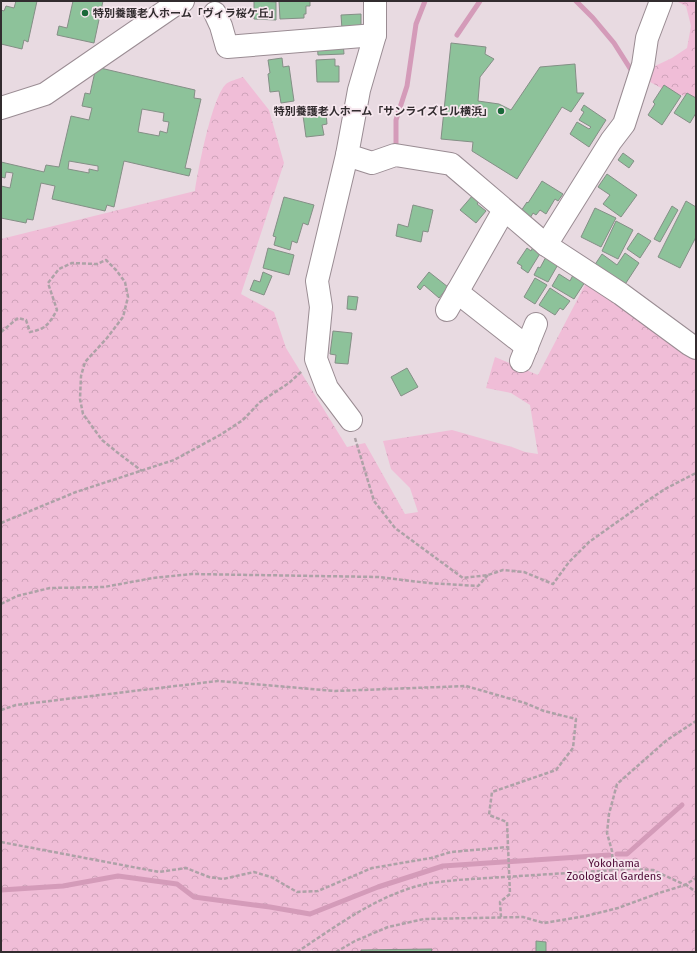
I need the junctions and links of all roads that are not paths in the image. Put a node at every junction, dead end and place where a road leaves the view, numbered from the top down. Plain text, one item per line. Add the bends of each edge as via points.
1 (183, 1) edge
2 (375, 1) edge
3 (661, 1) edge
4 (215, 13) dead end
5 (375, 35) junction
6 (1, 108) edge
7 (347, 155) junction
8 (504, 210) junction
9 (546, 245) junction
10 (457, 292) junction
11 (447, 310) dead end
12 (536, 324) dead end
13 (696, 348) edge
14 (351, 420) road end

1 - 6 street via 45,94
2 - 5 street
3 - 9 street via 647,38 643,65 624,124
4 - 5 street via 227,47
5 - 7 street via 359,90
7 - 8 street via 372,163 395,155 452,164
7 - 14 street via 317,281 321,307 316,359 327,388
8 - 9 street
8 - 10 street
9 - 13 street via 621,294
10 - 11 street
10 - 12 street via 524,354

